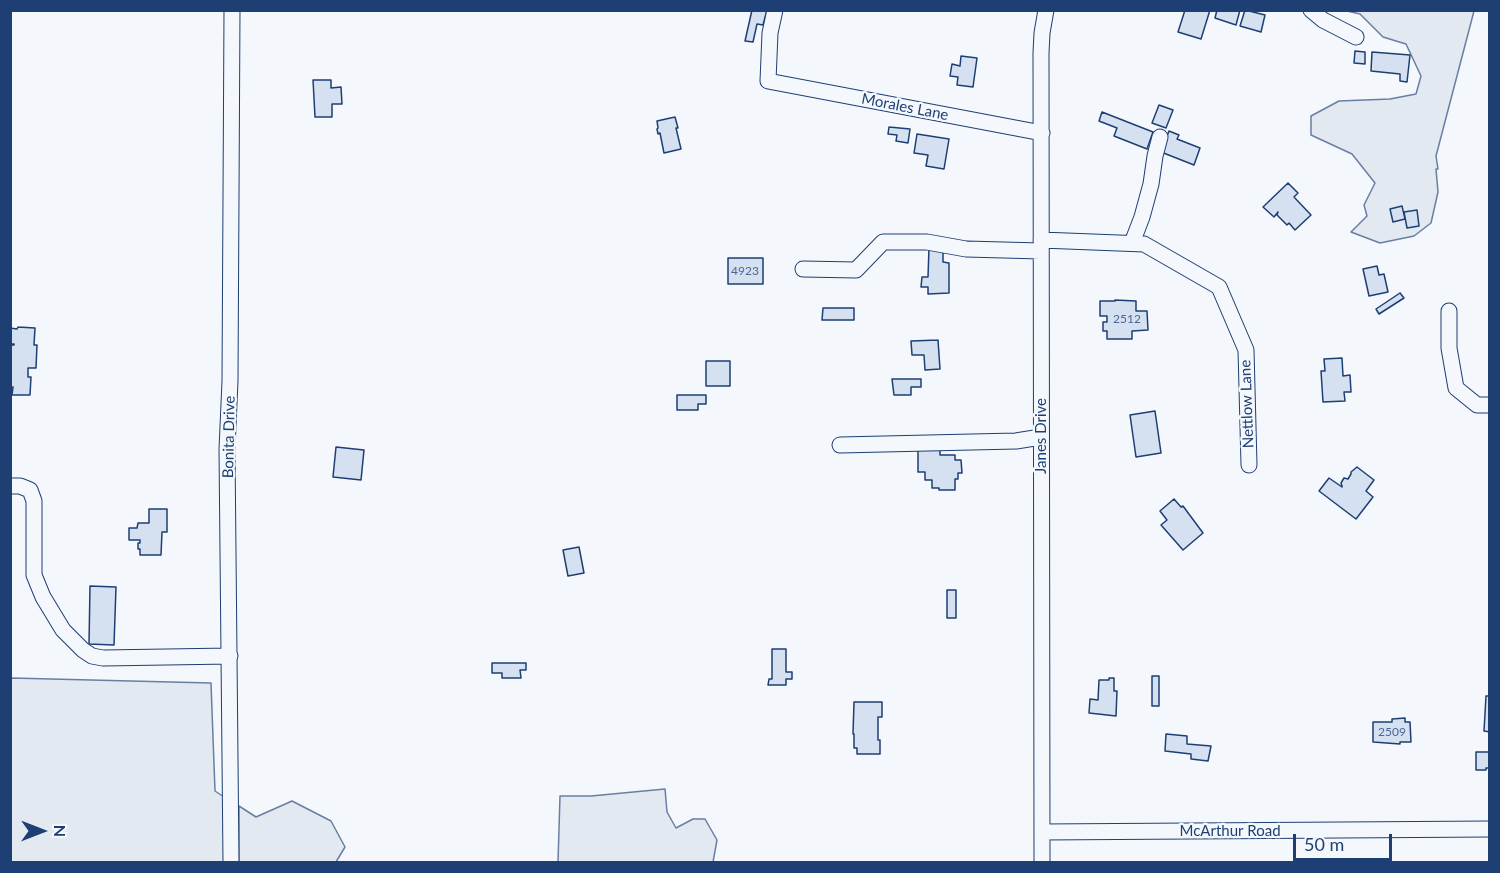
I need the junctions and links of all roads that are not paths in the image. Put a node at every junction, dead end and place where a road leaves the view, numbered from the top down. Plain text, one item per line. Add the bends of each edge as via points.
1 (232, 10) edge
2 (775, 10) edge
3 (1046, 10) edge
4 (1311, 10) edge
5 (1356, 37) dead end
6 (1042, 133) junction
7 (1160, 137) dead end
8 (1132, 243) junction
9 (1041, 246) junction
10 (803, 269) dead end
11 (1449, 311) dead end
12 (1490, 405) edge
13 (1041, 437) junction
14 (840, 444) dead end
15 (1249, 465) dead end
16 (10, 486) edge
17 (230, 656) junction
18 (1490, 829) edge
19 (1042, 832) junction
20 (234, 860) edge
21 (1042, 862) edge

1 - 17 street, Bonita Drive via 227,449
2 - 6 street, Morales Lane via 768,81
3 - 6 street, Janes Drive via 1041,53
4 - 5 street
6 - 9 street, Janes Drive
7 - 8 street via 1151,184
8 - 9 street, Nettlow Lane
8 - 15 street, Nettlow Lane via 1144,244 1219,287 1246,350
9 - 10 street, Nettlow Lane via 966,249 883,242 856,270
9 - 13 street, Janes Drive
11 - 12 street via 1449,348 1456,388 1477,405
13 - 14 street via 1016,441
13 - 19 street, Janes Drive
16 - 17 street via 30,490 34,501 34,575 63,630 83,651 103,658
17 - 20 street, Bonita Drive
18 - 19 street, McArthur Road
19 - 21 street, Janes Drive

